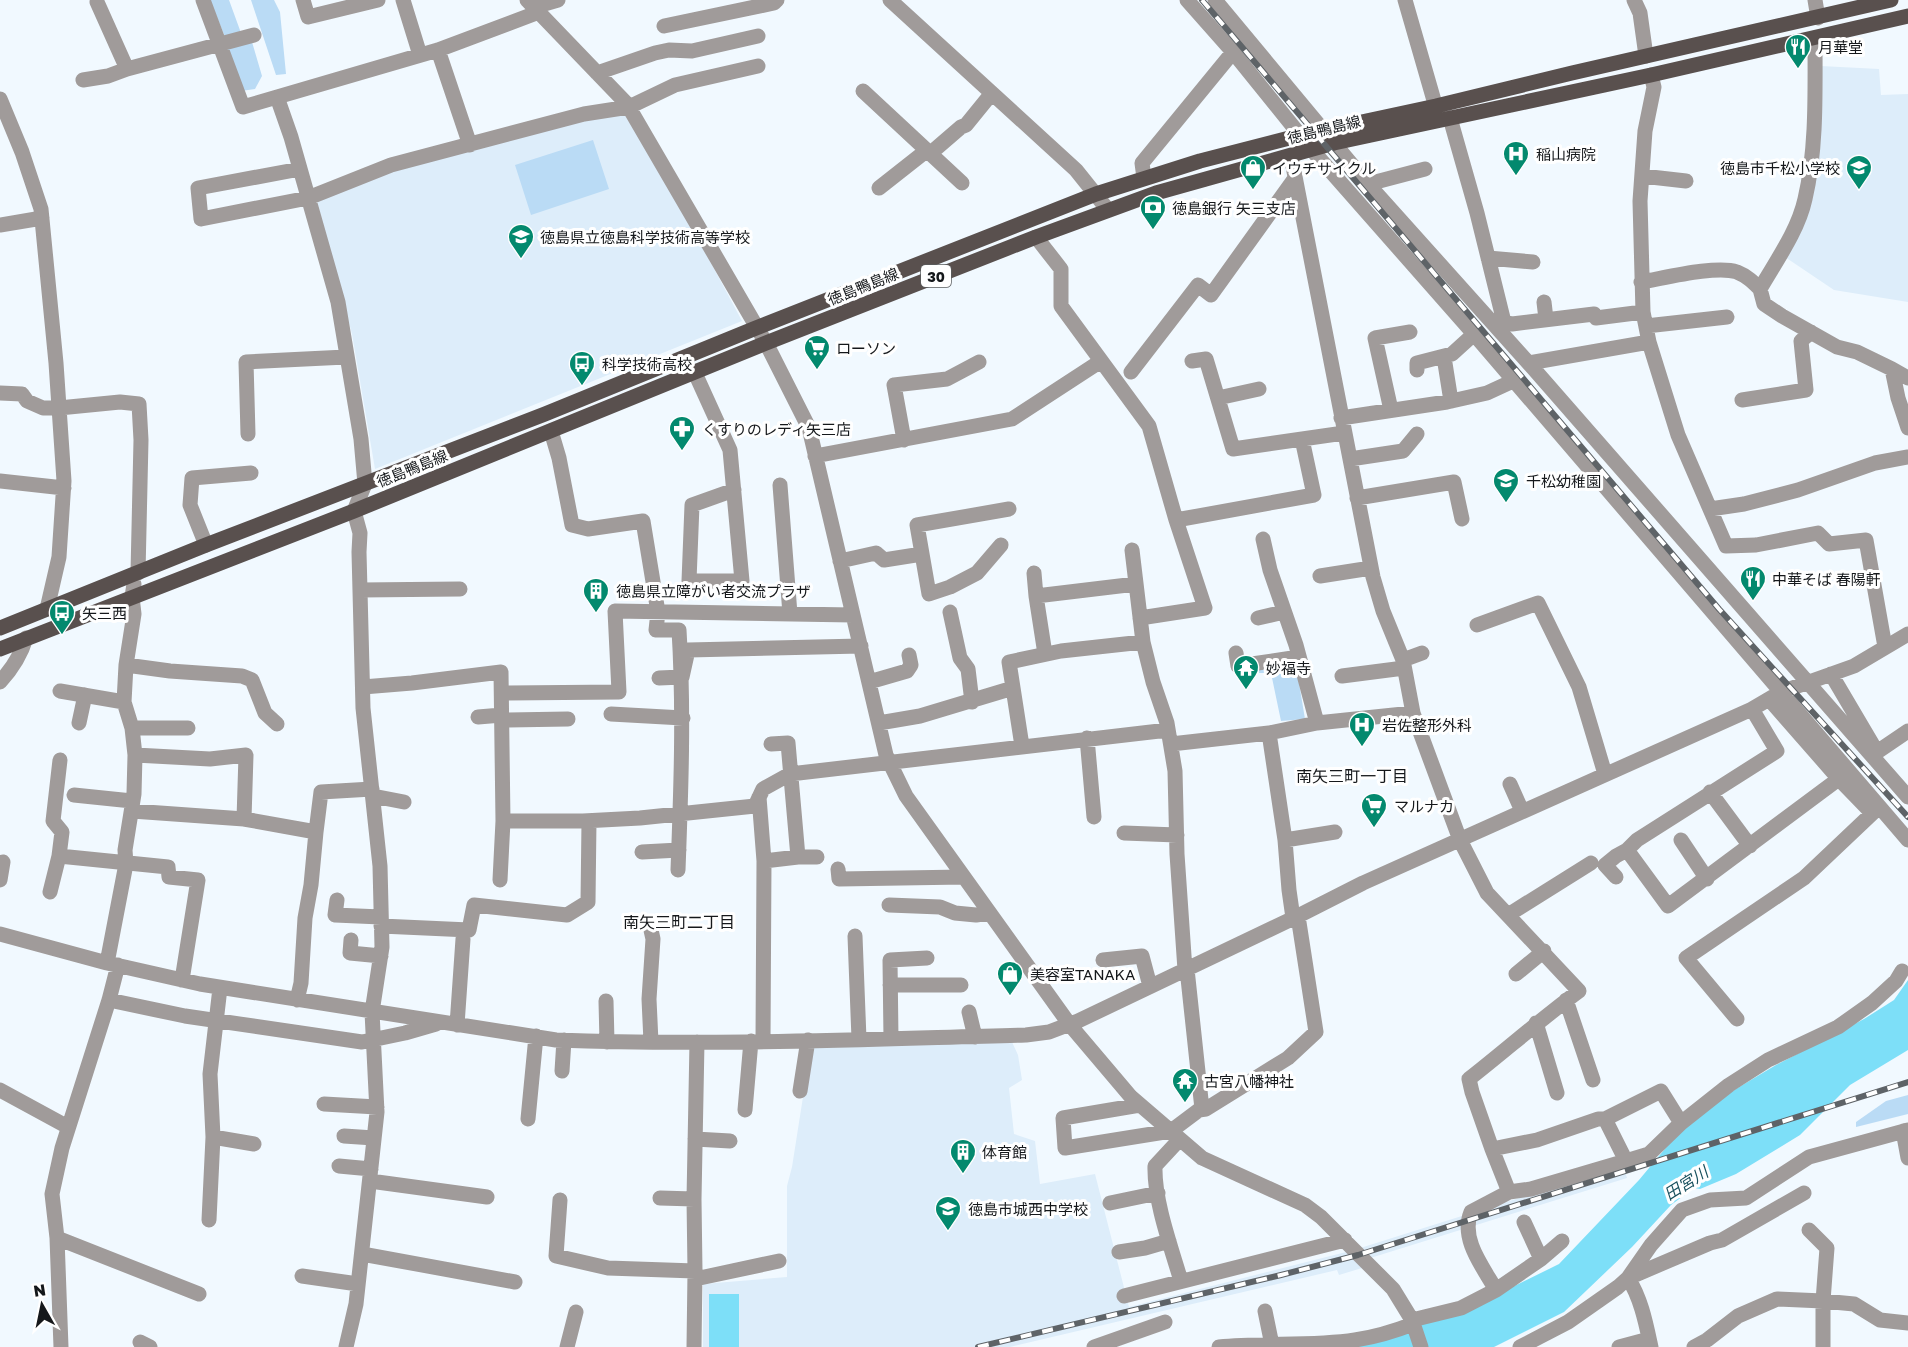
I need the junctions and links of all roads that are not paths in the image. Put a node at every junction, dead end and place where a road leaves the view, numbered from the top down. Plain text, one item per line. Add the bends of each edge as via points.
1 (203, 0) edge
2 (303, 0) edge
3 (378, 0) edge
4 (403, 0) edge
5 (558, 0) edge
6 (777, 0) edge
7 (890, 0) edge
8 (1187, 0) edge
9 (1215, 0) edge
10 (1405, 0) edge
11 (1634, 0) edge
12 (1815, 0) edge
13 (1891, 0) edge
14 (97, 3) dead end
15 (533, 6) edge
16 (1908, 16) edge
17 (1818, 18) junction
18 (664, 26) dead end
19 (254, 35) dead end
20 (758, 36) dead end
21 (1815, 38) junction
22 (220, 44) junction
23 (438, 50) junction
24 (1233, 52) junction
25 (420, 55) junction
26 (1646, 56) junction
27 (758, 66) dead end
28 (127, 69) junction
29 (597, 73) junction
30 (1651, 75) junction
31 (83, 81) dead end
32 (863, 91) dead end
33 (992, 93) junction
34 (277, 97) junction
35 (0, 99) edge
36 (629, 107) junction
37 (1442, 115) junction
38 (1323, 130) junction
39 (1301, 135) junction
40 (1334, 143) junction
41 (470, 145) junction
42 (1312, 150) junction
43 (929, 152) junction
44 (1291, 156) junction
45 (300, 169) junction
46 (1425, 169) dead end
47 (1642, 176) junction
48 (1144, 178) junction
49 (1295, 178) junction
50 (1686, 181) dead end
51 (963, 183) dead end
52 (1368, 184) junction
53 (879, 188) dead end
54 (1096, 194) junction
55 (308, 198) junction
56 (1108, 210) junction
57 (42, 218) junction
58 (0, 225) edge
59 (1036, 237) junction
60 (1488, 258) junction
61 (1533, 262) dead end
62 (1641, 282) junction
63 (1760, 289) junction
64 (1544, 302) dead end
65 (1727, 317) dead end
66 (1546, 319) junction
67 (1644, 319) junction
68 (1501, 325) junction
69 (756, 328) junction
70 (1410, 332) dead end
71 (1811, 332) junction
72 (1474, 334) junction
73 (1649, 342) junction
74 (766, 343) junction
75 (346, 357) junction
76 (1444, 357) junction
77 (1101, 361) junction
78 (1192, 361) dead end
79 (979, 362) dead end
80 (1529, 363) junction
81 (1892, 369) junction
82 (1417, 370) dead end
83 (1131, 372) dead end
84 (695, 373) junction
85 (1908, 378) edge
86 (1514, 381) junction
87 (1259, 389) dead end
88 (0, 393) edge
89 (1218, 398) junction
90 (1742, 400) dead end
91 (1451, 401) junction
92 (59, 408) junction
93 (1391, 410) junction
94 (1343, 425) junction
95 (1908, 428) edge
96 (551, 432) junction
97 (248, 434) dead end
98 (1417, 434) dead end
99 (1302, 439) junction
100 (904, 440) junction
101 (815, 456) junction
102 (1908, 457) edge
103 (1350, 459) junction
104 (250, 473) dead end
105 (0, 482) edge
106 (365, 484) junction
107 (780, 484) dead end
108 (64, 488) junction
109 (734, 490) junction
110 (1357, 498) junction
111 (1009, 509) dead end
112 (1710, 509) junction
113 (354, 511) junction
114 (1462, 519) dead end
115 (1176, 520) junction
116 (1263, 539) dead end
117 (206, 545) junction
118 (1001, 545) dead end
119 (1132, 550) dead end
120 (922, 554) junction
121 (840, 561) junction
122 (1371, 568) junction
123 (1034, 573) dead end
124 (134, 574) junction
125 (1320, 576) dead end
126 (1136, 584) junction
127 (460, 589) dead end
128 (360, 590) junction
129 (1036, 596) junction
130 (132, 597) junction
131 (46, 609) junction
132 (658, 612) junction
133 (950, 612) dead end
134 (1284, 612) junction
135 (790, 614) junction
136 (853, 615) junction
137 (1140, 618) junction
138 (1258, 618) dead end
139 (1477, 625) dead end
140 (0, 628) edge
141 (1908, 634) edge
142 (26, 638) junction
143 (1143, 642) junction
144 (861, 646) junction
145 (1885, 647) junction
146 (0, 649) edge
147 (1236, 652) dead end
148 (1045, 654) junction
149 (1422, 654) dead end
150 (909, 655) dead end
151 (1299, 657) junction
152 (1403, 664) junction
153 (126, 665) junction
154 (1831, 674) junction
155 (1342, 676) dead end
156 (682, 677) junction
157 (659, 678) dead end
158 (0, 682) edge
159 (869, 682) junction
160 (1808, 683) junction
161 (363, 687) junction
162 (1013, 688) junction
163 (60, 691) dead end
164 (502, 693) junction
165 (1775, 695) junction
166 (85, 696) junction
167 (124, 702) junction
168 (972, 702) junction
169 (1752, 709) junction
170 (1413, 713) junction
171 (610, 714) dead end
172 (478, 717) dead end
173 (502, 718) junction
174 (682, 718) junction
175 (568, 719) dead end
176 (79, 723) dead end
177 (879, 723) junction
178 (1317, 723) junction
179 (277, 724) dead end
180 (132, 728) junction
181 (188, 728) dead end
182 (1908, 731) edge
183 (1269, 733) junction
184 (1170, 737) junction
185 (1087, 738) junction
186 (771, 744) dead end
187 (1022, 746) junction
188 (1877, 752) junction
189 (135, 755) junction
190 (60, 760) dead end
191 (889, 761) junction
192 (1885, 770) junction
193 (790, 774) junction
194 (1605, 774) junction
195 (1843, 776) junction
196 (1510, 784) dead end
197 (372, 792) junction
198 (1710, 792) junction
199 (74, 795) dead end
200 (759, 796) junction
201 (1908, 797) edge
202 (404, 802) dead end
203 (132, 806) junction
204 (1875, 810) junction
205 (1522, 811) junction
206 (680, 813) junction
207 (1094, 817) dead end
208 (244, 819) junction
209 (503, 821) junction
210 (589, 821) junction
211 (316, 832) junction
212 (1335, 832) dead end
213 (1124, 833) dead end
214 (1177, 835) junction
215 (1285, 840) junction
216 (1460, 840) junction
217 (1681, 840) dead end
218 (1908, 840) edge
219 (1750, 846) junction
220 (679, 850) junction
221 (1627, 850) junction
222 (642, 852) dead end
223 (59, 856) junction
224 (817, 857) dead end
225 (798, 858) junction
226 (764, 861) junction
227 (3, 862) dead end
228 (1591, 863) dead end
229 (126, 864) junction
230 (838, 869) dead end
231 (678, 870) dead end
232 (964, 877) junction
233 (1616, 877) dead end
234 (0, 879) edge
235 (1707, 879) junction
236 (500, 880) dead end
237 (50, 892) dead end
238 (337, 900) dead end
239 (889, 905) dead end
240 (990, 913) junction
241 (1508, 915) junction
242 (1295, 917) junction
243 (381, 921) junction
244 (651, 930) dead end
245 (0, 935) edge
246 (855, 936) dead end
247 (463, 939) dead end
248 (351, 940) dead end
249 (1544, 951) junction
250 (381, 956) junction
251 (927, 958) dead end
252 (1103, 960) dead end
253 (112, 964) junction
254 (1186, 969) junction
255 (1902, 971) dead end
256 (1516, 974) dead end
257 (182, 980) junction
258 (890, 985) junction
259 (961, 985) dead end
260 (1150, 986) junction
261 (220, 988) junction
262 (109, 1000) junction
263 (297, 1000) junction
264 (1566, 1000) junction
265 (606, 1001) dead end
266 (372, 1012) junction
267 (969, 1012) dead end
268 (1737, 1019) dead end
269 (216, 1020) junction
270 (441, 1023) junction
271 (1536, 1023) junction
272 (1070, 1024) junction
273 (457, 1025) junction
274 (536, 1036) junction
275 (975, 1037) junction
276 (374, 1039) junction
277 (859, 1039) junction
278 (891, 1039) junction
279 (564, 1040) junction
280 (808, 1040) junction
281 (757, 1041) junction
282 (607, 1042) junction
283 (651, 1042) junction
284 (697, 1042) junction
285 (562, 1072) dead end
286 (1593, 1080) dead end
287 (0, 1090) edge
288 (800, 1091) dead end
289 (1557, 1094) dead end
290 (324, 1104) dead end
291 (1140, 1105) junction
292 (377, 1107) junction
293 (745, 1110) dead end
294 (1202, 1110) junction
295 (528, 1119) dead end
296 (1605, 1119) junction
297 (1681, 1123) junction
298 (68, 1127) junction
299 (1905, 1131) edge
300 (1175, 1135) junction
301 (344, 1136) dead end
302 (213, 1137) junction
303 (374, 1138) junction
304 (695, 1139) junction
305 (730, 1141) dead end
306 (254, 1144) dead end
307 (1492, 1149) junction
308 (1908, 1158) edge
309 (1626, 1161) junction
310 (339, 1166) dead end
311 (370, 1175) junction
312 (1509, 1192) junction
313 (1804, 1193) dead end
314 (1158, 1194) junction
315 (487, 1197) dead end
316 (660, 1198) dead end
317 (694, 1199) junction
318 (560, 1200) dead end
319 (1110, 1203) dead end
320 (209, 1220) dead end
321 (1524, 1222) dead end
322 (1809, 1230) dead end
323 (57, 1238) junction
324 (1344, 1240) junction
325 (1562, 1240) dead end
326 (1169, 1241) junction
327 (1119, 1252) dead end
328 (362, 1254) junction
329 (1540, 1259) junction
330 (779, 1261) dead end
331 (695, 1275) junction
332 (302, 1276) dead end
333 (1628, 1278) junction
334 (1181, 1281) junction
335 (515, 1282) dead end
336 (358, 1284) junction
337 (1496, 1290) junction
338 (199, 1294) dead end
339 (1124, 1296) dead end
340 (1823, 1300) junction
341 (1265, 1311) dead end
342 (576, 1312) dead end
343 (1165, 1322) dead end
344 (1413, 1322) junction
345 (1908, 1323) edge
346 (1650, 1343) edge
347 (1272, 1345) junction
348 (61, 1347) edge
349 (346, 1347) edge
350 (567, 1347) edge
351 (694, 1347) edge
352 (1095, 1347) edge
353 (1219, 1347) edge
354 (1421, 1347) edge
355 (1520, 1347) edge
356 (1619, 1347) edge
357 (1694, 1347) edge
358 (1823, 1347) edge

1 - 22 street
2 - 3 street via 308,17
4 - 25 street
5 - 15 street
6 - 18 street
7 - 33 street
8 - 24 street
9 - 38 street
10 - 37 street
11 - 26 street
12 - 17 street
13 - 17 main road, 徳島鴨島線 / 30
14 - 28 street
15 - 23 street
15 - 29 street
16 - 21 main road, 徳島鴨島線 / 30
17 - 26 main road, 徳島鴨島線 / 30
19 - 22 street
20 - 29 street via 692,51 655,53
21 - 30 main road, 徳島鴨島線 / 30
21 - 63 street via 1811,162 1805,200 1793,232
22 - 28 street
22 - 34 street via 243,107
23 - 25 street
23 - 41 street
24 - 39 street
24 - 48 street via 1142,163
25 - 34 street
26 - 37 main road, 徳島鴨島線 / 30
27 - 36 street via 675,85
28 - 31 street
29 - 36 street
30 - 37 main road, 徳島鴨島線 / 30
30 - 47 street via 1654,87 1645,131
32 - 43 street
33 - 43 street via 966,125
33 - 54 street via 1076,170
34 - 45 street
35 - 57 street via 22,152
36 - 41 street via 584,114
36 - 69 street
37 - 38 main road, 徳島鴨島線 / 30
37 - 40 main road, 徳島鴨島線 / 30
37 - 60 street
38 - 39 main road, 徳島鴨島線 / 30
38 - 40 street
39 - 42 street
39 - 48 main road, 徳島鴨島線 / 30
40 - 42 main road, 徳島鴨島線 / 30
40 - 52 street
41 - 55 street via 391,165
42 - 44 main road, 徳島鴨島線 / 30
42 - 72 street
43 - 51 street
43 - 53 street
44 - 49 street
44 - 56 main road, 徳島鴨島線 / 30
45 - 55 street
45 - 55 street via 198,188 201,219
46 - 52 street
47 - 50 street
47 - 62 street
48 - 54 main road, 徳島鴨島線 / 30
49 - 83 street via 1211,295 1198,285
49 - 94 street
52 - 68 street
54 - 56 street
54 - 69 main road, 徳島鴨島線 / 30
55 - 75 street via 338,302
56 - 59 main road, 徳島鴨島線 / 30
57 - 58 street
57 - 92 street
59 - 74 main road, 徳島鴨島線 / 30
59 - 77 street via 1061,269 1061,306
60 - 61 street
60 - 68 street
62 - 63 street via 1717,270 1735,271
62 - 67 street
63 - 71 street via 1764,304
64 - 66 street
65 - 67 street
66 - 67 street via 1594,314 1596,318
66 - 68 street
67 - 73 street
68 - 80 street
69 - 74 street
69 - 106 main road, 徳島鴨島線 / 30
70 - 93 street via 1375,338
71 - 81 street
71 - 90 street via 1801,341 1806,390
72 - 76 street
72 - 86 street
73 - 80 street
73 - 112 street via 1678,435
74 - 84 main road, 徳島鴨島線 / 30
74 - 101 street via 808,428
75 - 97 street via 246,362
75 - 106 street
76 - 82 street via 1417,363
76 - 91 street
77 - 100 street via 1012,419
77 - 115 street via 1149,426
78 - 89 street via 1206,358
79 - 100 street via 947,380 894,385
80 - 160 street
81 - 85 street
81 - 95 street
84 - 96 main road, 徳島鴨島線 / 30
84 - 109 street via 730,450
86 - 91 street
86 - 165 street
87 - 89 street
88 - 92 street via 22,394 27,401 43,408
89 - 99 street via 1233,449
91 - 93 street
92 - 108 street
92 - 124 street via 139,404 141,440
93 - 94 street
94 - 99 street
94 - 103 street
96 - 113 main road, 徳島鴨島線 / 30
96 - 132 street via 572,525 588,530 644,521
98 - 103 street via 1403,451
99 - 115 street via 1314,495
100 - 101 street
101 - 121 street
102 - 112 street via 1798,490
103 - 110 street
104 - 117 street via 192,478 190,505
105 - 108 street
106 - 113 street
106 - 117 main road, 徳島鴨島線 / 30
107 - 135 street
108 - 131 street via 59,557
109 - 109 street via 742,581 689,581 692,504
110 - 114 street via 1454,482
110 - 122 street
111 - 120 street via 917,525
112 - 145 street via 1726,546 1756,545 1818,533 1828,544 1866,540
113 - 128 street via 360,533
113 - 130 main road, 徳島鴨島線 / 30
115 - 137 street via 1205,608
116 - 134 street via 1277,573
117 - 124 main road, 徳島鴨島線 / 30
118 - 120 street via 977,573 929,594
119 - 126 street
120 - 121 street via 884,561 876,553
121 - 136 street
122 - 125 street
122 - 152 street
123 - 129 street
124 - 130 street
124 - 131 main road, 徳島鴨島線 / 30
126 - 129 street
126 - 137 street
127 - 128 street
128 - 161 street
129 - 148 street
130 - 142 main road, 徳島鴨島線 / 30
130 - 153 street via 134,614
131 - 140 main road, 徳島鴨島線 / 30
132 - 135 street
132 - 156 street via 656,630 679,630
132 - 164 street via 615,611 619,692
133 - 168 street via 960,658 968,669
134 - 138 street
134 - 151 street
135 - 136 street
136 - 144 street
137 - 143 street
139 - 194 street via 1538,603 1579,687
141 - 145 street
142 - 146 main road, 徳島鴨島線 / 30
142 - 158 street via 22,652
143 - 148 street
143 - 184 street
144 - 156 street via 688,650
144 - 159 street
145 - 154 street via 1854,666
147 - 151 street via 1238,666
148 - 162 street via 1009,662
149 - 152 street
150 - 159 street via 911,664 907,671
151 - 178 street
152 - 155 street
152 - 170 street
153 - 167 street
153 - 179 street via 243,676 252,680 265,713
154 - 160 street
154 - 188 street
156 - 157 street
156 - 174 street
159 - 177 street
160 - 165 street
160 - 192 street
161 - 164 street via 501,672
161 - 197 street
162 - 168 street
162 - 187 street
163 - 166 street
164 - 173 street
165 - 169 street
165 - 195 street
166 - 167 street
166 - 176 street
167 - 180 street
168 - 177 street
169 - 194 street
169 - 198 street via 1777,751
170 - 178 street
170 - 216 street
171 - 174 street
172 - 173 street
173 - 175 street
173 - 209 street
174 - 206 street
177 - 191 street
178 - 183 street
180 - 181 street
180 - 189 street
182 - 188 street
183 - 184 street
183 - 215 street
184 - 185 street
184 - 214 street
185 - 187 street
185 - 207 street
186 - 193 street via 788,743
187 - 191 street
188 - 192 street
189 - 203 street
189 - 208 street via 210,759 246,755
190 - 223 street via 53,821 62,832
191 - 193 street
191 - 232 street via 906,796
192 - 201 street
193 - 200 street
193 - 225 street
194 - 205 street
195 - 204 street
195 - 219 street
196 - 205 street
197 - 202 street
197 - 211 street via 321,792
197 - 243 street
198 - 219 street
198 - 221 street
199 - 203 street
200 - 206 street via 755,806
200 - 226 street
203 - 208 street
203 - 229 street
204 - 218 street
204 - 268 street via 1804,878 1686,958
205 - 216 street
206 - 210 street
206 - 220 street
208 - 211 street
209 - 210 street
209 - 236 street
210 - 243 street via 588,902 567,915 474,905 469,930
211 - 263 street
212 - 215 street
213 - 214 street
214 - 254 street
215 - 242 street
216 - 241 street via 1487,892
216 - 242 street
217 - 235 street
219 - 235 street
220 - 222 street
220 - 231 street
221 - 233 street via 1605,865
221 - 235 street via 1668,906
223 - 229 street
223 - 237 street
224 - 225 street
225 - 226 street
226 - 281 street
227 - 234 street
228 - 241 street
229 - 253 street
229 - 257 street via 168,867 168,877 198,880
230 - 232 street via 839,879
232 - 240 street
238 - 243 street via 335,915
239 - 240 street via 940,907 976,915
240 - 272 street
241 - 249 street
242 - 254 street
242 - 294 street via 1316,1032 1288,1058
243 - 250 street
244 - 283 street
245 - 253 street
246 - 277 street
247 - 273 street
248 - 250 street via 350,953
249 - 256 street
249 - 264 street via 1579,991
250 - 266 street
251 - 258 street via 890,960
252 - 260 street via 1142,951
253 - 257 street
253 - 262 street
254 - 260 street
254 - 294 street
255 - 297 street via 1872,1004 1838,1027 1768,1060 1729,1084
257 - 261 street
258 - 259 street
258 - 278 street
260 - 272 street
261 - 263 street
261 - 269 street
262 - 269 street
262 - 298 street
263 - 266 street
264 - 271 street
264 - 286 street
265 - 282 street
266 - 270 street
266 - 276 street
267 - 275 street
269 - 276 street via 362,1042
269 - 302 street via 210,1074
270 - 273 street
270 - 276 street
271 - 289 street
271 - 307 street via 1469,1079
272 - 275 street via 1049,1032
272 - 291 street
273 - 274 street
274 - 279 street
274 - 295 street
275 - 278 street
276 - 292 street
277 - 278 street
277 - 280 street
279 - 282 street
279 - 285 street
280 - 281 street
280 - 288 street
281 - 284 street
281 - 293 street
282 - 283 street
283 - 284 street
284 - 304 street
287 - 298 street
290 - 292 street
291 - 300 street
291 - 300 street via 1063,1118 1065,1148
292 - 303 street
294 - 300 street
296 - 297 street via 1660,1091
296 - 307 street
296 - 309 street
297 - 309 street via 1649,1154
298 - 323 street via 52,1194
299 - 308 street
299 - 333 street via 1809,1157 1746,1198 1710,1200 1682,1210
300 - 314 street via 1155,1166
300 - 324 street via 1202,1158 1305,1204
301 - 303 street
302 - 306 street
302 - 320 street
303 - 311 street
304 - 305 street
304 - 317 street
307 - 312 street
309 - 312 street via 1531,1190
310 - 311 street
311 - 315 street
311 - 328 street
312 - 337 street via 1471,1212 1467,1228 1469,1240
313 - 333 street via 1722,1240
314 - 319 street
314 - 326 street
316 - 317 street
317 - 331 street
318 - 331 street via 556,1256 608,1268
321 - 329 street
322 - 340 street via 1827,1248
323 - 338 street
323 - 348 street
324 - 334 street
324 - 344 street via 1393,1289
325 - 329 street
326 - 327 street
326 - 334 street
328 - 335 street
328 - 336 street
329 - 337 street
330 - 331 street
331 - 351 street
332 - 336 street
333 - 346 street via 1640,1304
333 - 355 street via 1568,1322
334 - 339 street
336 - 349 street
337 - 344 street via 1461,1308
340 - 345 street via 1854,1304 1880,1320
340 - 357 street via 1777,1299 1738,1316
340 - 358 street
341 - 347 street
342 - 350 street
343 - 352 street
344 - 347 street via 1395,1331 1356,1340
344 - 354 street
346 - 356 street
347 - 353 street

